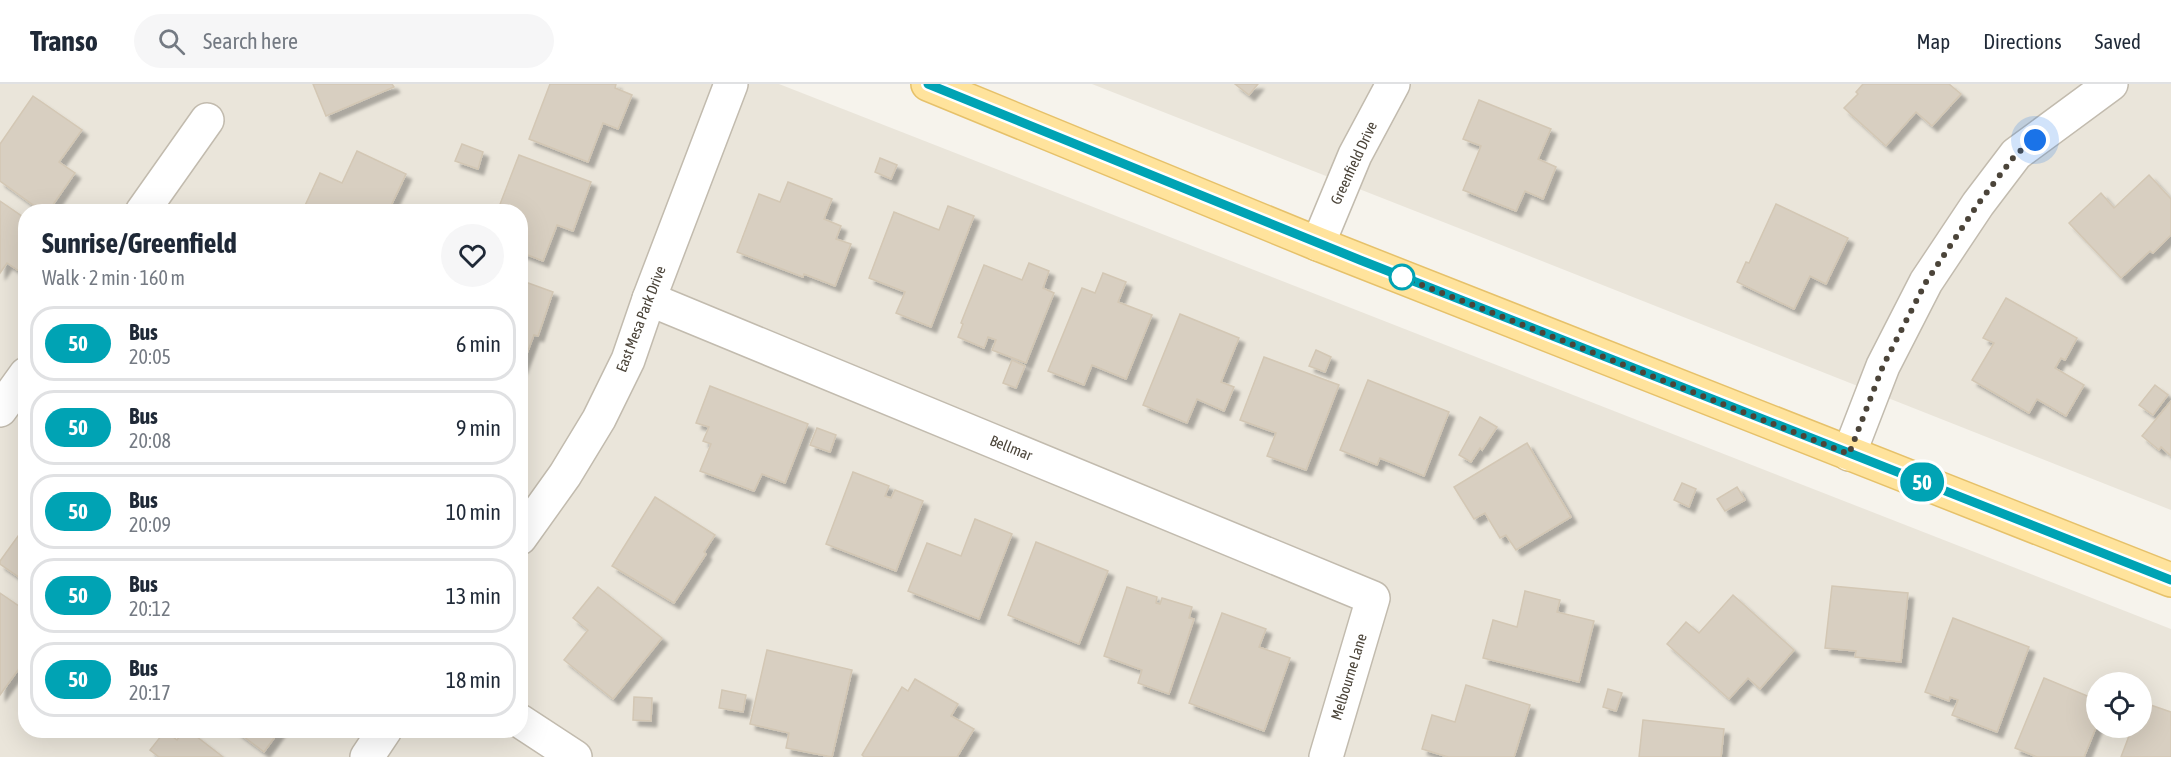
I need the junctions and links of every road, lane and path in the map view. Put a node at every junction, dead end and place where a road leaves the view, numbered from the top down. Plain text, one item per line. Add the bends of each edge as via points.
1 (731, 84) edge
2 (928, 84) edge
3 (1393, 84) edge
4 (2111, 84) edge
5 (207, 120) dead end
6 (148, 204) edge
7 (1318, 244) junction
8 (649, 299) junction
9 (18, 385) edge
10 (0, 410) edge
11 (1849, 454) junction
12 (528, 527) edge
13 (2171, 580) edge
14 (1373, 597) joint
15 (528, 726) edge
16 (380, 738) edge
17 (367, 757) edge
18 (575, 757) edge
19 (1326, 757) edge

1 - 8 street, East Mesa Park Drive
2 - 7 main road
3 - 7 street, Greenfield Drive via 1355,155
4 - 11 street via 2016,154 1978,204 1926,282 1883,366
5 - 6 street
7 - 11 main road
8 - 12 street, East Mesa Park Drive via 628,360 599,419 566,476
8 - 14 street, Bellmar
9 - 10 street
11 - 13 main road
14 - 19 street, Melbourne Lane
15 - 18 street
16 - 17 street

